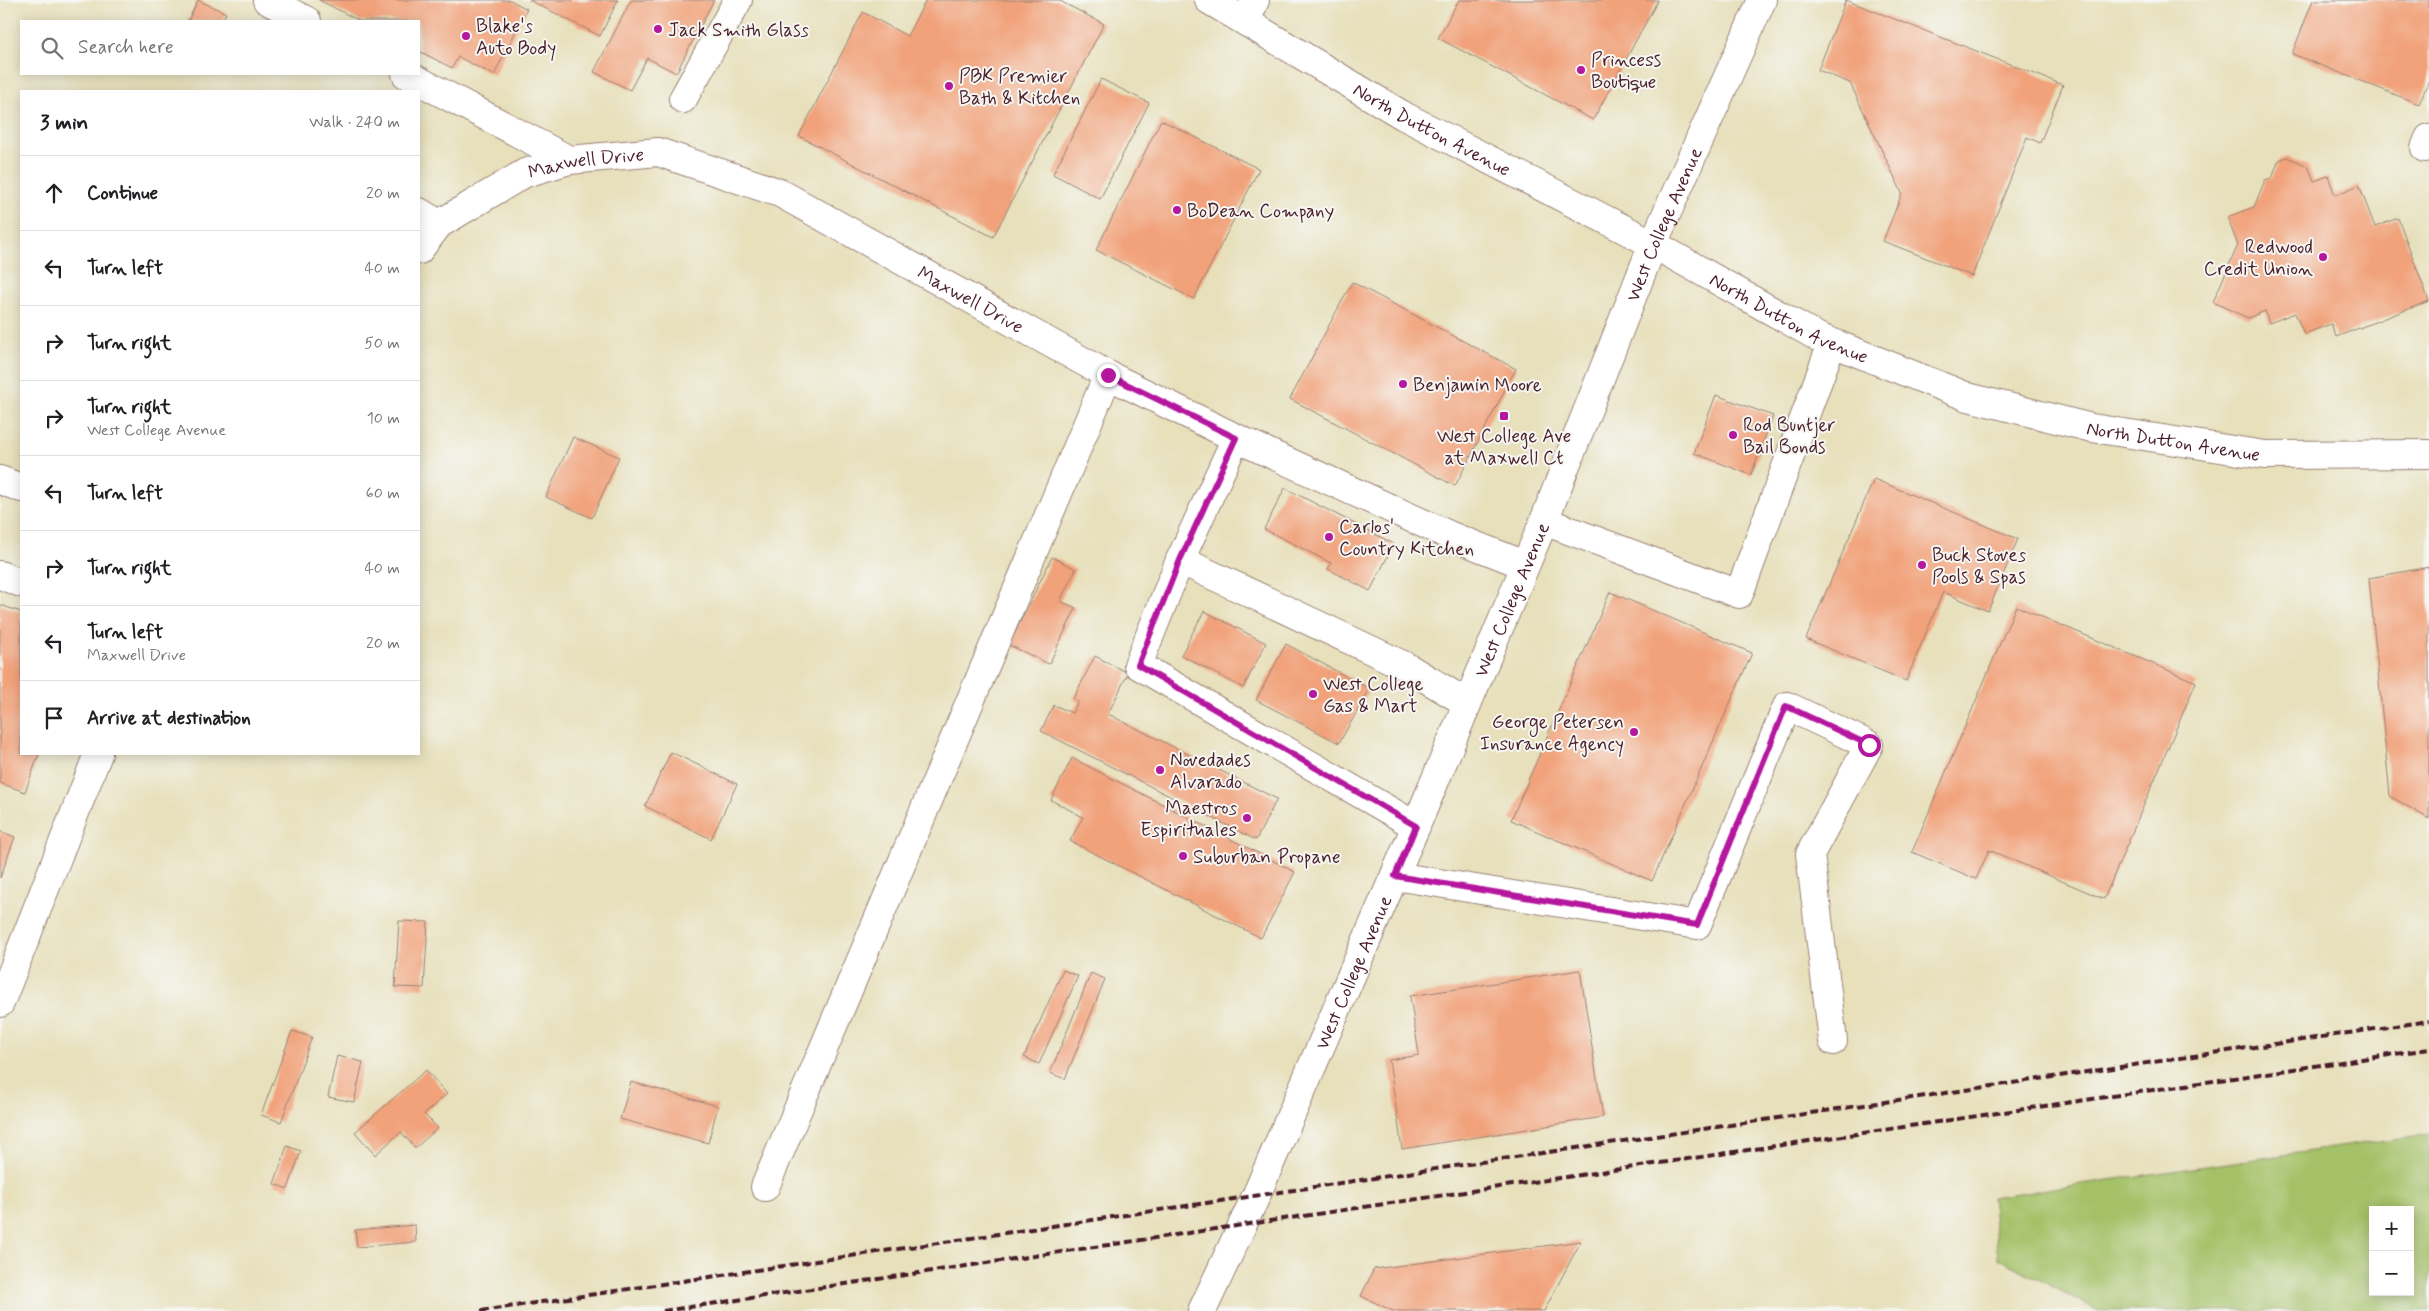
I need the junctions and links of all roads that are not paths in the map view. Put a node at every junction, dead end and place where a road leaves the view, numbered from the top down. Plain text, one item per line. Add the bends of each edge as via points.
1 (267, 0) edge
2 (738, 0) edge
3 (1210, 0) edge
4 (1762, 0) edge
5 (1251, 11) edge
6 (305, 20) edge
7 (408, 75) edge
8 (683, 99) dead end
9 (569, 160) junction
10 (429, 218) edge
11 (1653, 244) junction
12 (420, 247) edge
13 (1832, 343) junction
14 (1108, 375) junction
15 (1236, 438) junction
16 (2429, 454) edge
17 (0, 480) edge
18 (20, 488) edge
19 (1544, 521) junction
20 (1180, 560) junction
21 (1525, 565) junction
22 (0, 575) edge
23 (20, 583) edge
24 (1467, 703) junction
25 (98, 755) edge
26 (1416, 826) junction
27 (1395, 876) junction
28 (0, 1003) edge
29 (1833, 1042) dead end
30 (765, 1187) dead end
31 (1202, 1311) edge

1 - 6 main road
2 - 8 main road
3 - 5 main road, North Dutton Avenue
4 - 11 main road, West College Avenue
5 - 11 main road, North Dutton Avenue via 1404,116
7 - 9 main road
9 - 10 main road, Maxwell Drive via 525,173
9 - 14 main road, Maxwell Drive via 658,152 780,193
10 - 12 main road, Maxwell Drive
11 - 13 main road, North Dutton Avenue
11 - 19 main road, West College Avenue
13 - 16 main road, North Dutton Avenue via 1968,397 2092,428 2265,455
13 - 19 main road via 1739,594
14 - 15 main road, Maxwell Drive
14 - 30 main road
15 - 20 main road
15 - 21 main road, Maxwell Drive via 1451,536
17 - 18 main road
19 - 21 main road, West College Avenue
20 - 24 main road via 1405,666
20 - 26 main road via 1138,665
21 - 24 main road, West College Avenue
22 - 23 main road
24 - 26 main road, West College Avenue
25 - 28 main road
26 - 27 main road, West College Avenue
27 - 29 main road via 1697,925 1786,706 1869,745 1810,854
27 - 31 main road, West College Avenue via 1256,1196

